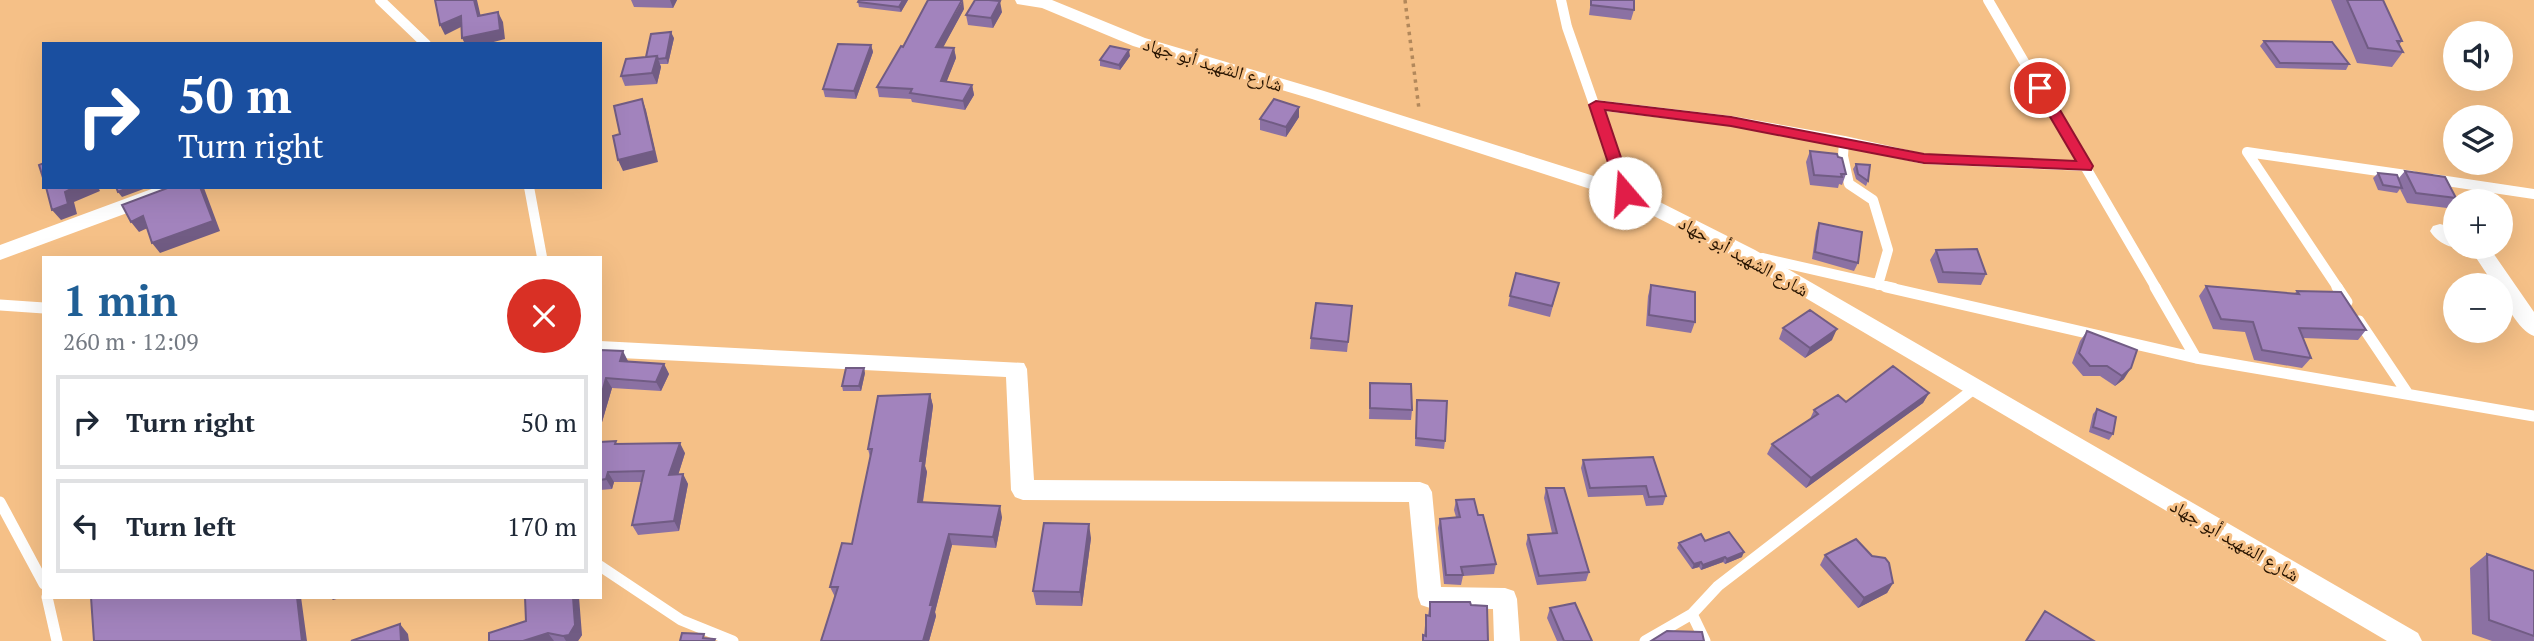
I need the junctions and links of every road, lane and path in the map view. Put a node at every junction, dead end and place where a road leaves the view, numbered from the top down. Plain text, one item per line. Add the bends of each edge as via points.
1 (380, 0) edge
2 (1023, 0) edge
3 (1405, 0) edge
4 (1561, 0) edge
5 (1988, 0) edge
6 (424, 42) edge
7 (1596, 105) junction
8 (1421, 128) junction
9 (1844, 141) junction
10 (2086, 166) junction
11 (172, 189) edge
12 (528, 189) edge
13 (1625, 193) junction
14 (2534, 194) edge
15 (0, 253) edge
16 (1748, 255) junction
17 (542, 256) edge
18 (2487, 259) edge
19 (1878, 285) junction
20 (0, 304) edge
21 (42, 307) edge
22 (2534, 328) edge
23 (602, 349) edge
24 (2196, 358) junction
25 (1975, 388) junction
26 (2408, 394) junction
27 (2534, 416) edge
28 (0, 502) edge
29 (602, 567) edge
30 (42, 580) edge
31 (47, 599) edge
32 (1692, 614) junction
33 (57, 641) edge
34 (733, 641) edge
35 (1507, 641) edge
36 (1645, 641) edge
37 (1705, 641) edge
38 (2409, 641) edge

1 - 6 lane
2 - 8 street, شارع الشهيد أبو جهاد via 1046,4 1139,42
3 - 8 path
4 - 7 lane
5 - 10 lane
7 - 9 lane via 1731,121
7 - 13 lane
8 - 13 street, شارع الشهيد أبو جهاد
9 - 10 lane via 1924,159
9 - 19 lane via 1849,184 1873,200 1888,250
10 - 24 lane
11 - 15 street
12 - 17 lane
13 - 16 street, شارع الشهيد أبو جهاد
14 - 26 lane via 2247,152
16 - 19 lane
16 - 25 street, شارع الشهيد أبو جهاد
18 - 22 street
19 - 24 lane
20 - 21 lane
23 - 35 street via 1016,369 1023,490 1420,492 1430,597 1505,599
24 - 26 lane
25 - 32 lane via 1718,586
25 - 38 street, شارع الشهيد أبو جهاد
26 - 27 lane
28 - 30 lane
29 - 34 lane via 681,620
31 - 33 lane
32 - 36 lane
32 - 37 lane

